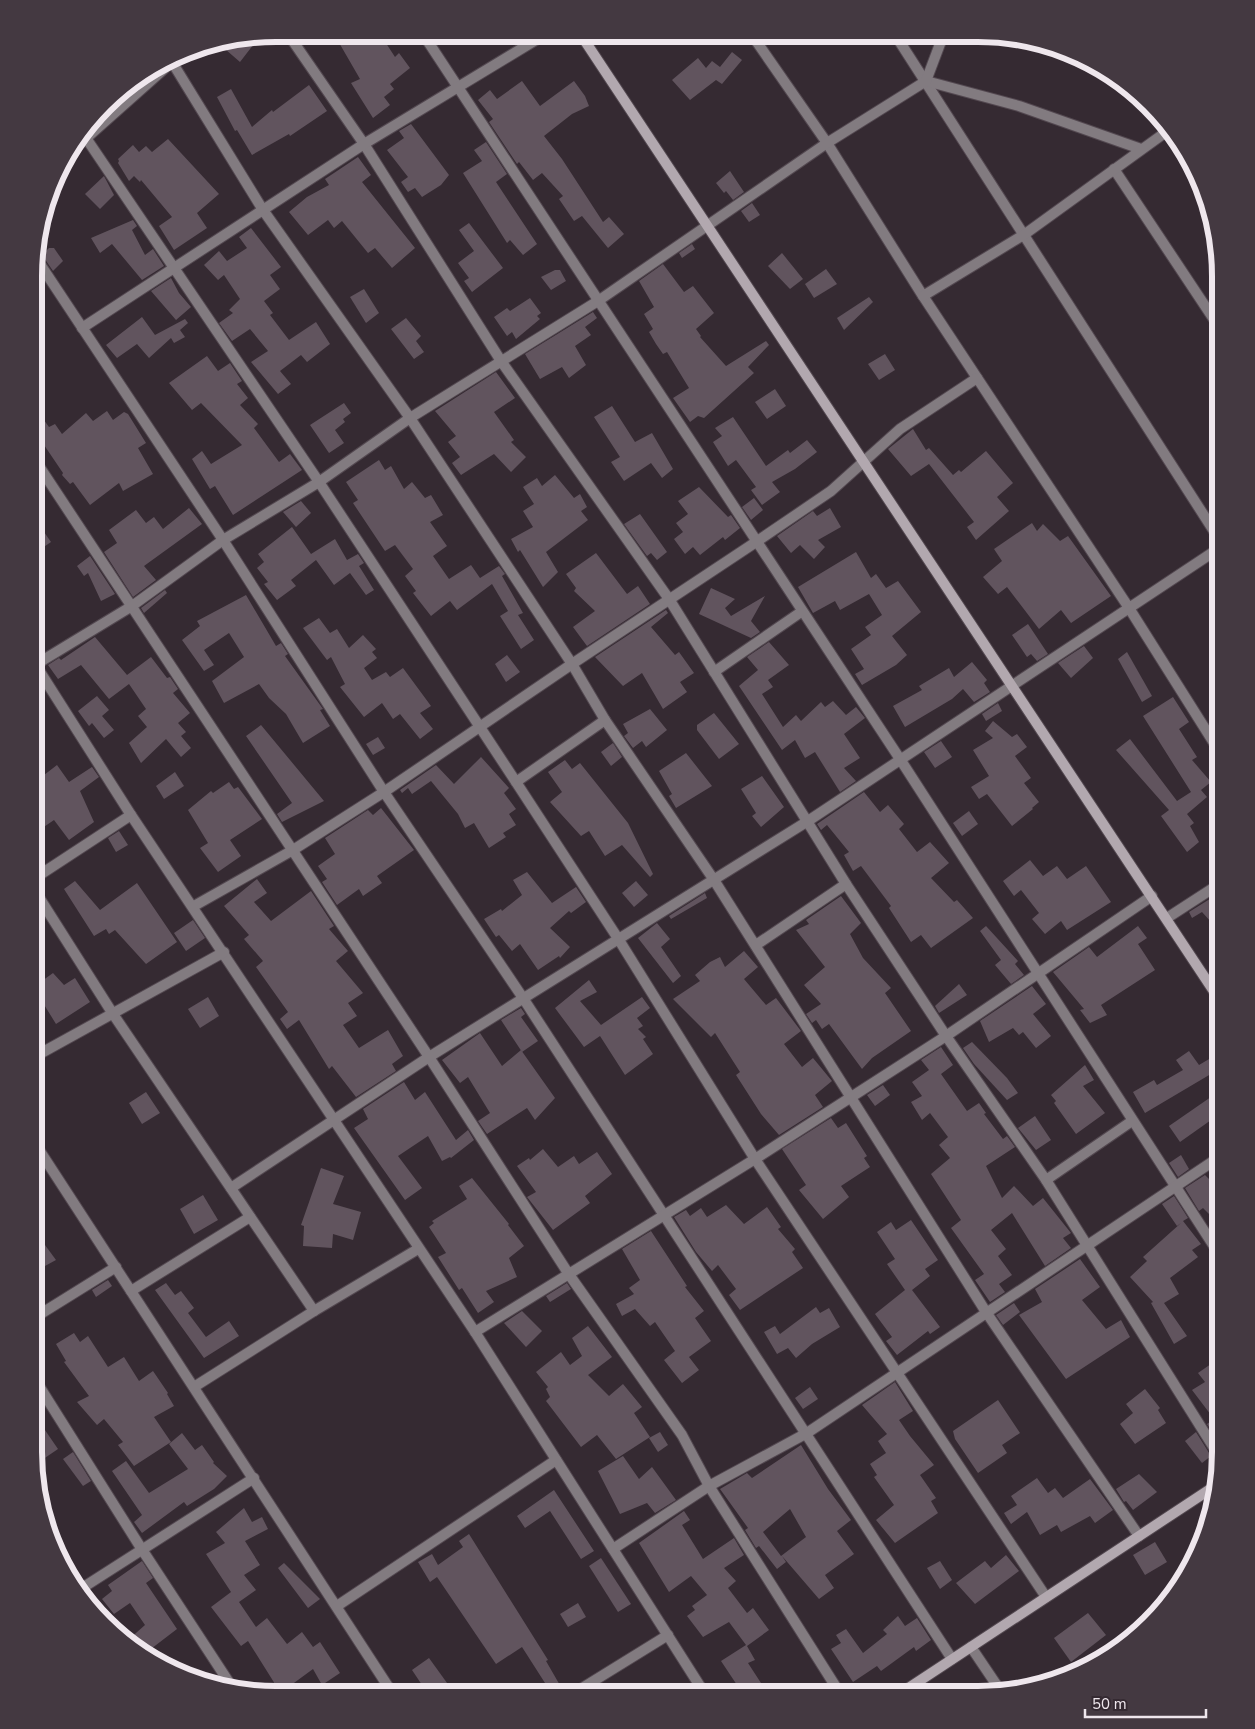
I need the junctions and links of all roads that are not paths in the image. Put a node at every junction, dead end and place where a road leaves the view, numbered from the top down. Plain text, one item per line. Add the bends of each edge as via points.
1 (294, 42) edge
2 (428, 42) edge
3 (531, 42) edge
4 (586, 42) edge
5 (757, 42) edge
6 (900, 42) edge
7 (941, 42) edge
8 (175, 66) edge
9 (157, 75) edge
10 (926, 81) junction
11 (458, 88) junction
12 (92, 132) edge
13 (1164, 134) edge
14 (87, 139) edge
15 (826, 143) junction
16 (364, 144) junction
17 (1141, 149) junction
18 (1114, 169) junction
19 (263, 210) junction
20 (708, 223) junction
21 (1025, 234) junction
22 (43, 268) edge
23 (173, 269) junction
24 (923, 296) junction
25 (598, 301) junction
26 (1212, 316) edge
27 (82, 328) junction
28 (501, 361) junction
29 (977, 378) junction
30 (410, 418) junction
31 (862, 461) junction
32 (42, 469) edge
33 (319, 482) junction
34 (1212, 528) edge
35 (223, 540) junction
36 (756, 542) junction
37 (1212, 553) edge
38 (669, 599) junction
39 (132, 606) junction
40 (1129, 608) junction
41 (801, 612) junction
42 (42, 661) edge
43 (572, 664) junction
44 (714, 672) junction
45 (42, 676) edge
46 (1011, 686) junction
47 (605, 720) junction
48 (480, 728) junction
49 (1212, 740) edge
50 (900, 759) junction
51 (516, 782) junction
52 (384, 792) junction
53 (131, 815) junction
54 (808, 821) junction
55 (293, 850) junction
56 (42, 873) edge
57 (714, 880) junction
58 (846, 884) junction
59 (1212, 889) edge
60 (1152, 896) junction
61 (42, 902) edge
62 (194, 906) junction
63 (1167, 918) junction
64 (619, 940) junction
65 (756, 945) junction
66 (224, 952) junction
67 (1038, 975) junction
68 (1212, 988) edge
69 (523, 998) junction
70 (113, 1014) junction
71 (946, 1036) junction
72 (42, 1053) edge
73 (429, 1057) junction
74 (850, 1098) junction
75 (333, 1119) junction
76 (1132, 1121) junction
77 (42, 1154) edge
78 (755, 1159) junction
79 (1212, 1162) edge
80 (1046, 1180) junction
81 (1175, 1186) junction
82 (231, 1188) junction
83 (663, 1216) junction
84 (250, 1217) junction
85 (1212, 1243) edge
86 (1088, 1244) junction
87 (418, 1250) junction
88 (116, 1267) junction
89 (568, 1273) junction
90 (131, 1291) junction
91 (314, 1311) junction
92 (986, 1312) junction
93 (42, 1313) edge
94 (475, 1332) junction
95 (898, 1371) junction
96 (194, 1387) junction
97 (42, 1391) edge
98 (807, 1433) junction
99 (1212, 1444) edge
100 (556, 1460) junction
101 (254, 1478) junction
102 (709, 1486) junction
103 (1209, 1490) edge
104 (1139, 1536) junction
105 (141, 1548) junction
106 (613, 1549) junction
107 (84, 1586) edge
108 (1046, 1597) junction
109 (337, 1606) junction
110 (668, 1635) junction
111 (971, 1647) junction
112 (952, 1659) junction
113 (228, 1681) edge
114 (388, 1686) edge
115 (585, 1686) edge
116 (700, 1686) edge
117 (835, 1686) edge
118 (912, 1686) edge
119 (997, 1686) edge

1 - 16 street
2 - 11 street
3 - 11 street
4 - 20 street
5 - 15 street
6 - 10 street
7 - 10 street
8 - 19 street
9 - 12 street
10 - 15 street
10 - 17 street via 1019,106
10 - 21 street
11 - 16 street
11 - 25 street
13 - 17 street
14 - 23 street
15 - 20 street
15 - 24 street
16 - 19 street
16 - 28 street
17 - 18 street
18 - 21 street
18 - 26 street
19 - 23 street
19 - 30 street
20 - 25 street
20 - 31 street
21 - 24 street
21 - 34 street
22 - 27 street
23 - 27 street
23 - 33 street
24 - 29 street
25 - 28 street
25 - 36 street
27 - 35 street
28 - 30 street
28 - 38 street
29 - 31 street via 900,429
29 - 40 street
30 - 33 street
30 - 43 street
31 - 36 street via 831,491
31 - 46 street
32 - 39 street
33 - 35 street
33 - 48 street
35 - 39 street
35 - 52 street
36 - 38 street
36 - 41 street
37 - 40 street
38 - 43 street
38 - 44 street
39 - 42 street
39 - 55 street
40 - 46 street
40 - 49 street
41 - 44 street
41 - 50 street
43 - 47 street
43 - 48 street
44 - 54 street
45 - 53 street
46 - 50 street
46 - 60 street
47 - 51 street
47 - 57 street
48 - 51 street
48 - 52 street
50 - 54 street
50 - 67 street
51 - 64 street
52 - 55 street
52 - 69 street
53 - 56 street
53 - 62 street
54 - 57 street
54 - 58 street
55 - 62 street
55 - 73 street
57 - 64 street
57 - 65 street
58 - 65 street
58 - 71 street
59 - 63 street
60 - 63 street
60 - 67 street
61 - 70 street
62 - 66 street
63 - 68 street
64 - 69 street
64 - 78 street
65 - 74 street
66 - 70 street
66 - 75 street
67 - 71 street
67 - 76 street
69 - 73 street
69 - 83 street
70 - 72 street
70 - 82 street
71 - 74 street
71 - 80 street
73 - 75 street
73 - 89 street
74 - 78 street
74 - 92 street
75 - 82 street
75 - 87 street
76 - 80 street
76 - 81 street
77 - 88 street
78 - 83 street
78 - 95 street
79 - 81 street
80 - 86 street
81 - 85 street
81 - 86 street
82 - 84 street
83 - 89 street
83 - 98 street
84 - 90 street
84 - 91 street
86 - 92 street
86 - 99 street
87 - 91 street
87 - 94 street
88 - 90 street
88 - 93 street
89 - 94 street
89 - 102 street via 682,1435
90 - 96 street
91 - 96 street
92 - 95 street
92 - 104 street
94 - 100 street
95 - 98 street
95 - 108 street
96 - 101 street
97 - 105 street
98 - 102 street
98 - 112 street
100 - 106 street
100 - 109 street
101 - 105 street
101 - 109 street
102 - 106 street
102 - 117 street
103 - 104 street
104 - 108 street
105 - 107 street
105 - 113 street
106 - 110 street
108 - 111 street
109 - 114 street
110 - 115 street
110 - 116 street
111 - 112 street
111 - 119 street
112 - 118 street

